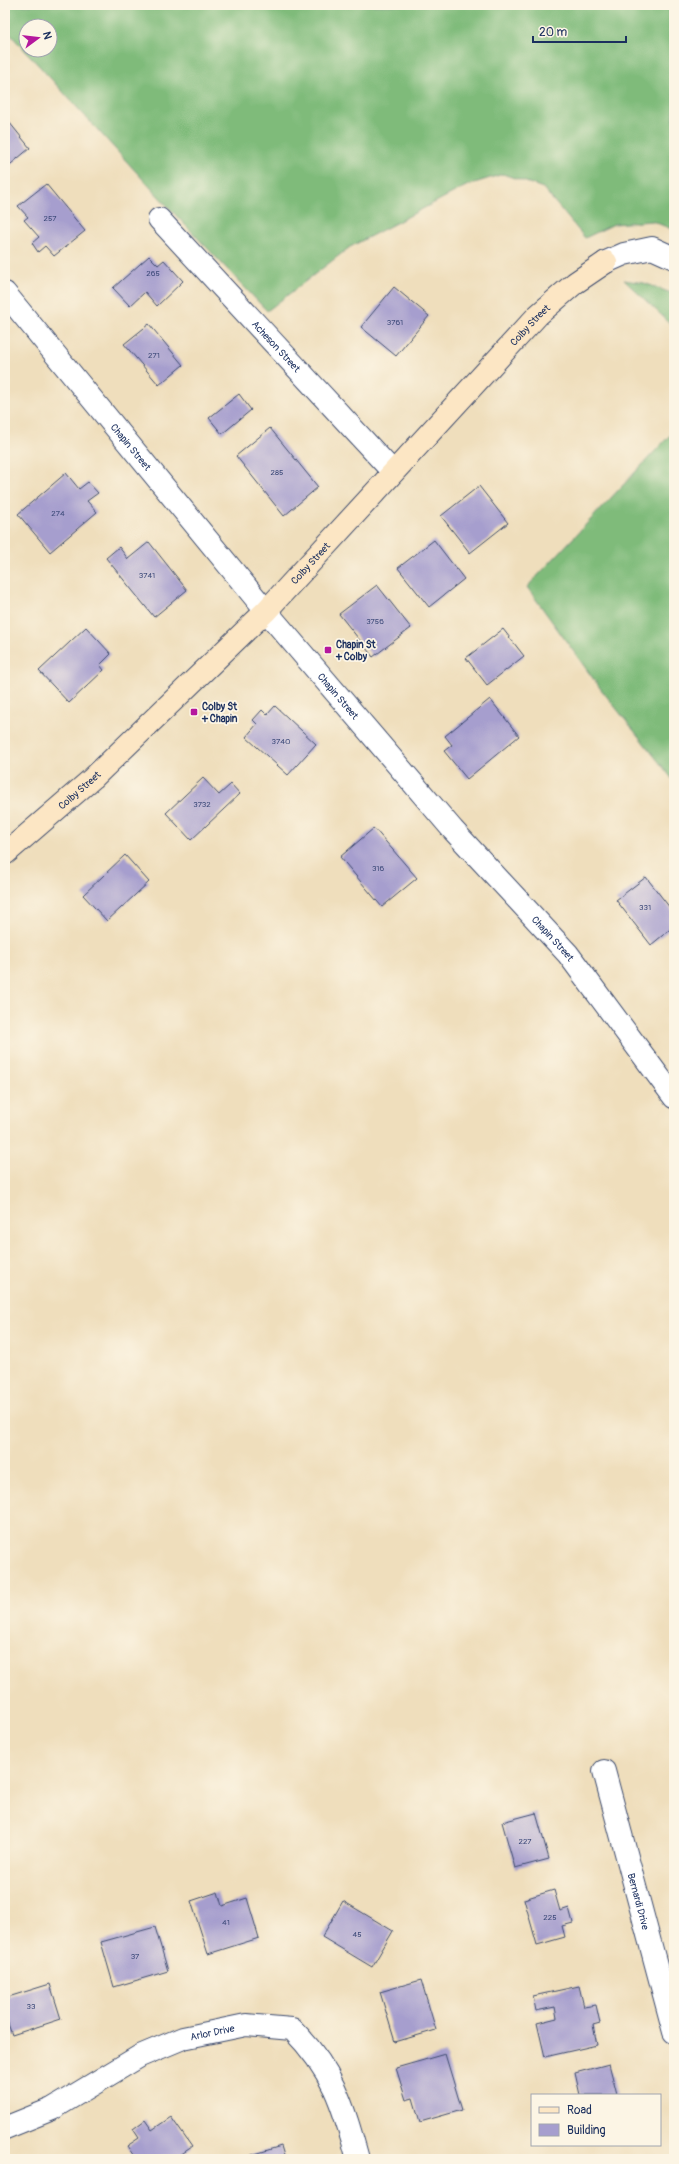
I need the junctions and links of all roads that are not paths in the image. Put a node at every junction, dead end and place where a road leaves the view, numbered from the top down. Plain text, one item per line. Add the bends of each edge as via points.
1 (159, 219) dead end
2 (674, 258) edge
3 (5, 293) edge
4 (393, 472) junction
5 (266, 612) junction
6 (5, 854) edge
7 (674, 1097) edge
8 (604, 1771) dead end
9 (668, 1988) edge
10 (674, 2032) edge
11 (5, 2128) edge
12 (358, 2159) edge

1 - 4 street, Acheson Street
2 - 4 street, Colby Street via 652,248 624,254 575,282 538,315
3 - 5 street, Chapin Street
4 - 5 street, Colby Street
5 - 6 street, Colby Street via 98,773
5 - 7 street, Chapin Street via 453,830 568,954
8 - 9 street, Bernardi Drive
9 - 10 street, Bernardi Drive
11 - 12 street, Arlor Drive via 52,2109 140,2056 184,2038 246,2026 292,2029 324,2066 338,2092

